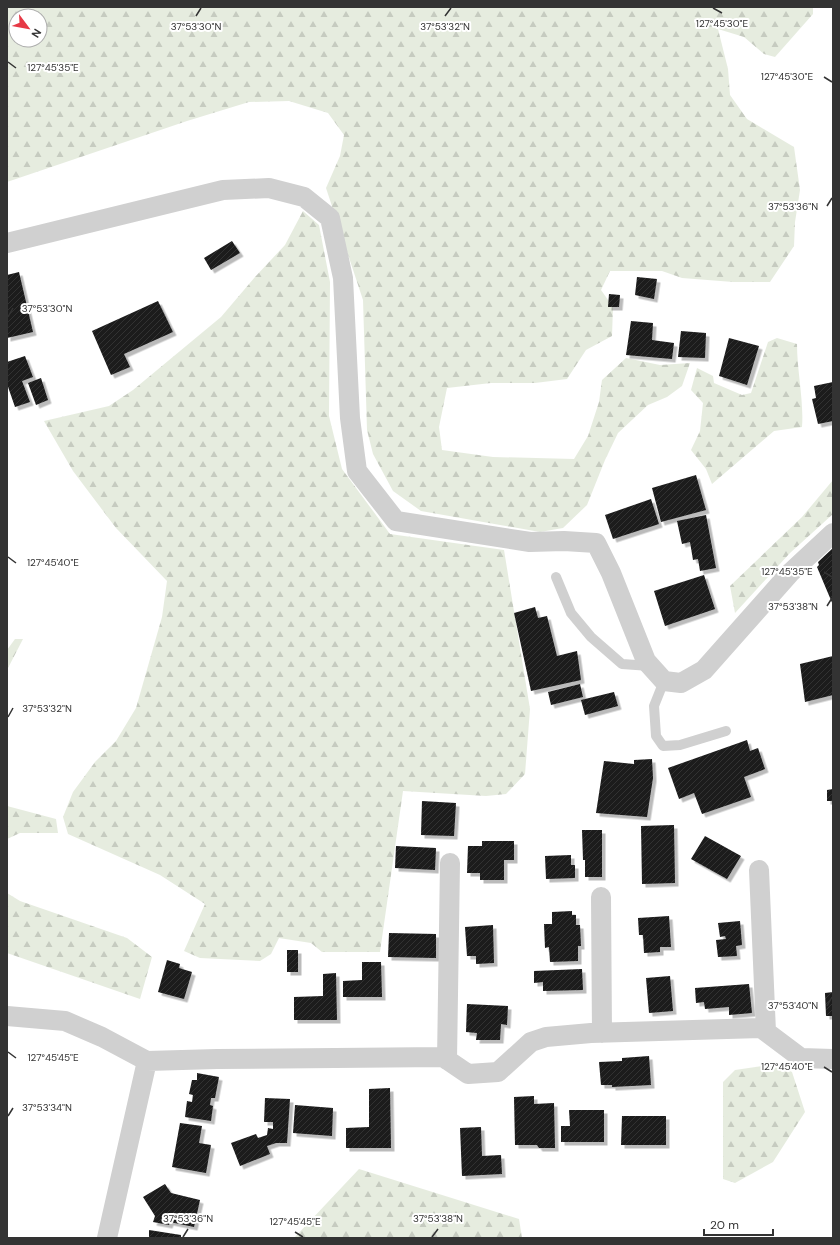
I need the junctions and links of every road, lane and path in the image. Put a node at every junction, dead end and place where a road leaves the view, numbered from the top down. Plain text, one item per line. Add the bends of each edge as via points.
1 (7, 243) edge
2 (833, 533) edge
3 (556, 577) dead end
4 (658, 674) junction
5 (726, 731) dead end
6 (450, 863) dead end
7 (759, 870) dead end
8 (601, 897) dead end
9 (7, 1016) edge
10 (766, 1032) junction
11 (602, 1033) junction
12 (833, 1059) edge
13 (447, 1060) junction
14 (147, 1061) junction
15 (107, 1238) edge

1 - 4 street via 223,190 269,188 304,196 330,218 343,278 350,418 357,471 396,521 530,542 596,543 611,573 646,661
2 - 4 street via 790,573 704,670 681,683
3 - 4 lane via 570,613 591,637 622,664
4 - 5 lane via 654,706 656,736 663,746 680,745
6 - 13 street
7 - 10 street
8 - 11 street
9 - 14 street via 65,1021
10 - 11 street via 761,1028
10 - 12 street via 801,1058
11 - 13 street via 546,1037 531,1042 498,1072 468,1074
13 - 14 street via 435,1057
14 - 15 street

